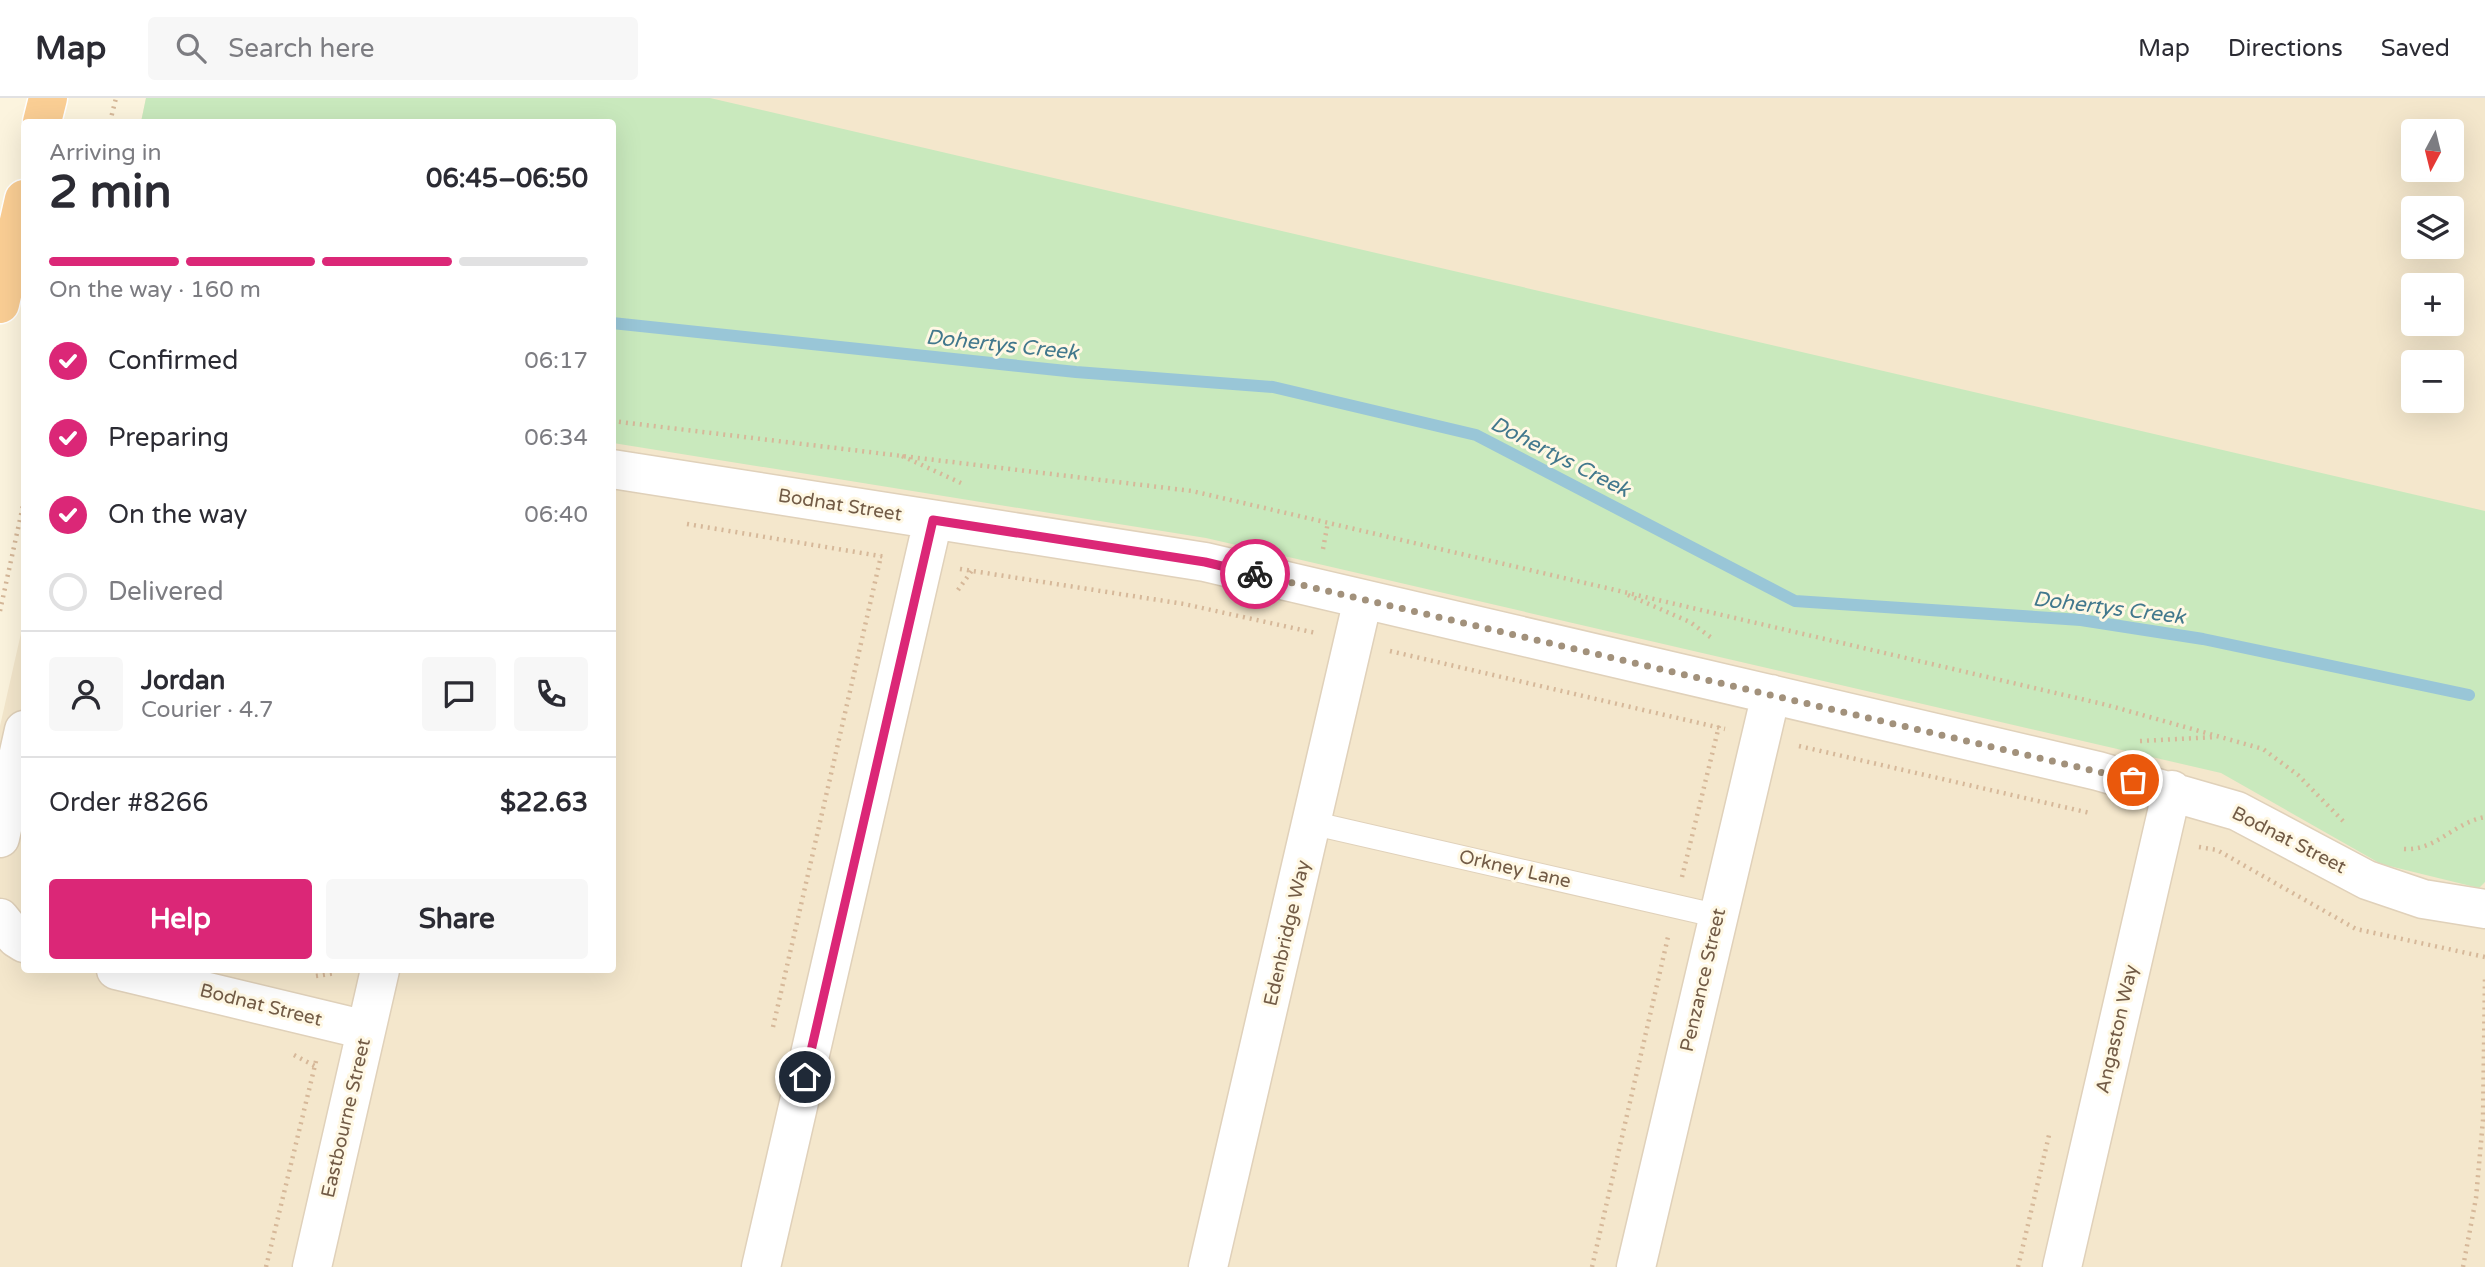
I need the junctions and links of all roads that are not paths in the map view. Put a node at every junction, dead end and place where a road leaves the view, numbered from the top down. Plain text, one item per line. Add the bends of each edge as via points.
1 (48, 98) edge
2 (43, 119) edge
3 (21, 212) edge
4 (0, 304) edge
5 (616, 470) edge
6 (933, 520) junction
7 (1363, 599) junction
8 (1770, 694) junction
9 (21, 744) edge
10 (2172, 790) junction
11 (1312, 823) junction
12 (0, 838) edge
13 (2485, 909) edge
14 (1718, 916) junction
15 (0, 918) edge
16 (21, 941) edge
17 (128, 973) edge
18 (379, 973) edge
19 (366, 1030) junction
20 (312, 1267) edge
21 (761, 1267) edge
22 (1208, 1267) edge
23 (1636, 1267) edge
24 (2062, 1267) edge

1 - 2 highway
3 - 4 highway
5 - 6 street, Bodnat Street
6 - 7 street, Bodnat Street via 1205,562
6 - 21 street
7 - 8 street, Bodnat Street
7 - 11 street, Edenbridge Way
8 - 10 street, Bodnat Street
8 - 14 street, Penzance Street
9 - 12 street
10 - 13 street, Bodnat Street via 2237,811 2367,880 2423,899
10 - 24 street, Angaston Way
11 - 14 lane, Orkney Lane
11 - 22 street, Edenbridge Way
14 - 23 street, Penzance Street
15 - 16 street
17 - 19 street, Bodnat Street
18 - 19 street, Eastbourne Street
19 - 20 street, Eastbourne Street

